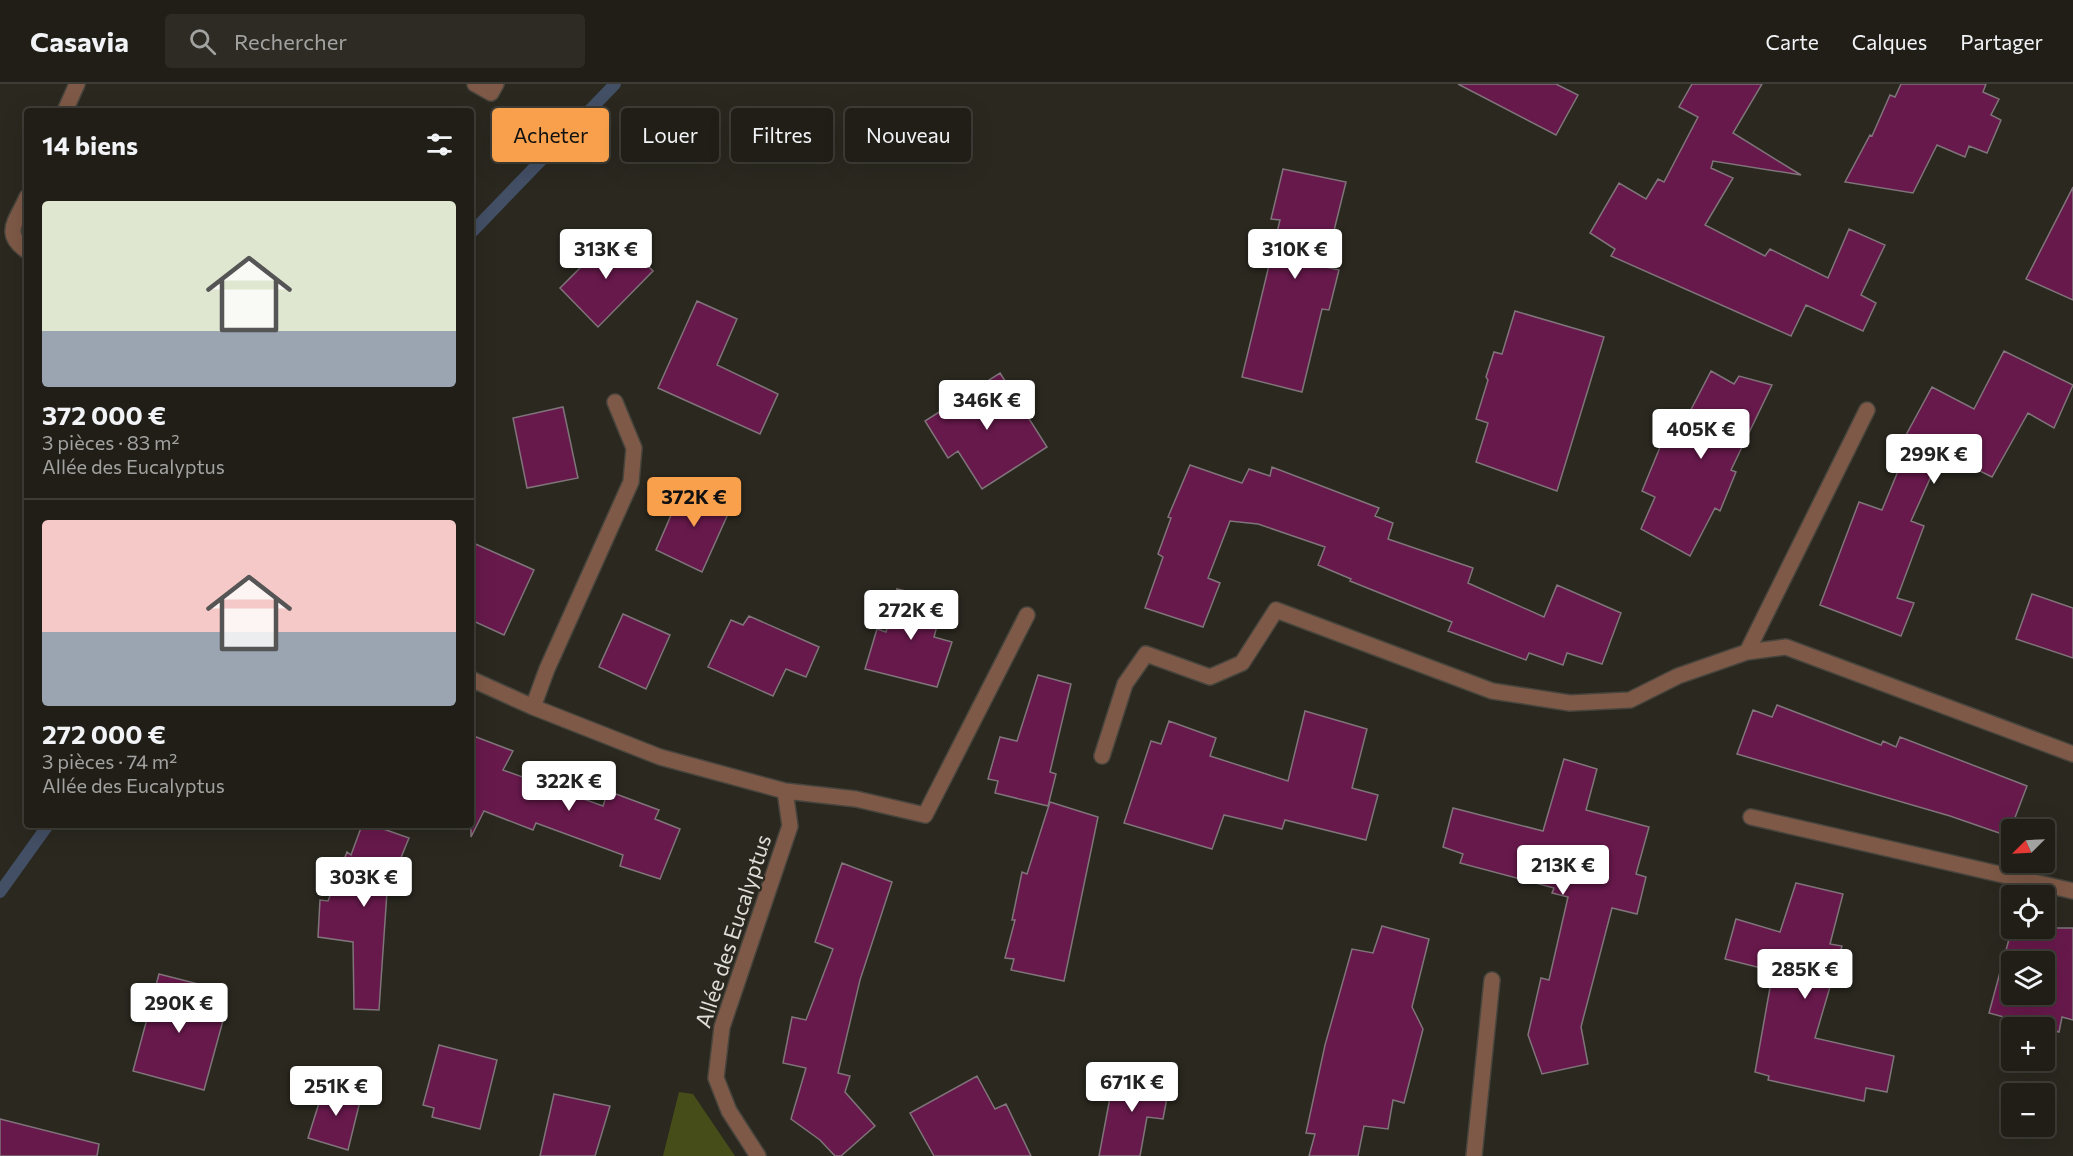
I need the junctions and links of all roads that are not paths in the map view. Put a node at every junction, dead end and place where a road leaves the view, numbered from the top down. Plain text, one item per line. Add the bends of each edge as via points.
1 (77, 84) edge
2 (475, 84) edge
3 (494, 88) edge
4 (66, 108) edge
5 (24, 205) edge
6 (24, 249) edge
7 (615, 402) dead end
8 (1867, 410) dead end
9 (1027, 615) dead end
10 (1747, 652) junction
11 (474, 680) edge
12 (533, 707) junction
13 (2073, 754) edge
14 (1102, 756) dead end
15 (785, 791) junction
16 (1751, 818) dead end
17 (2073, 891) edge
18 (1492, 980) dead end
19 (758, 1156) edge
20 (1474, 1156) edge

1 - 4 street
2 - 3 street
5 - 6 street via 12,232 14,242
7 - 12 street via 634,448 631,482 546,669
8 - 10 street
9 - 15 street via 925,815 856,799
10 - 13 street via 1785,646
10 - 14 street via 1678,676 1630,700 1570,703 1492,691 1276,610 1242,663 1210,676 1146,654 1125,684
11 - 12 street
12 - 15 street via 660,757
15 - 19 street, Allée des Eucalyptus via 790,826 722,1027 716,1078 729,1111
16 - 17 street
18 - 20 street

